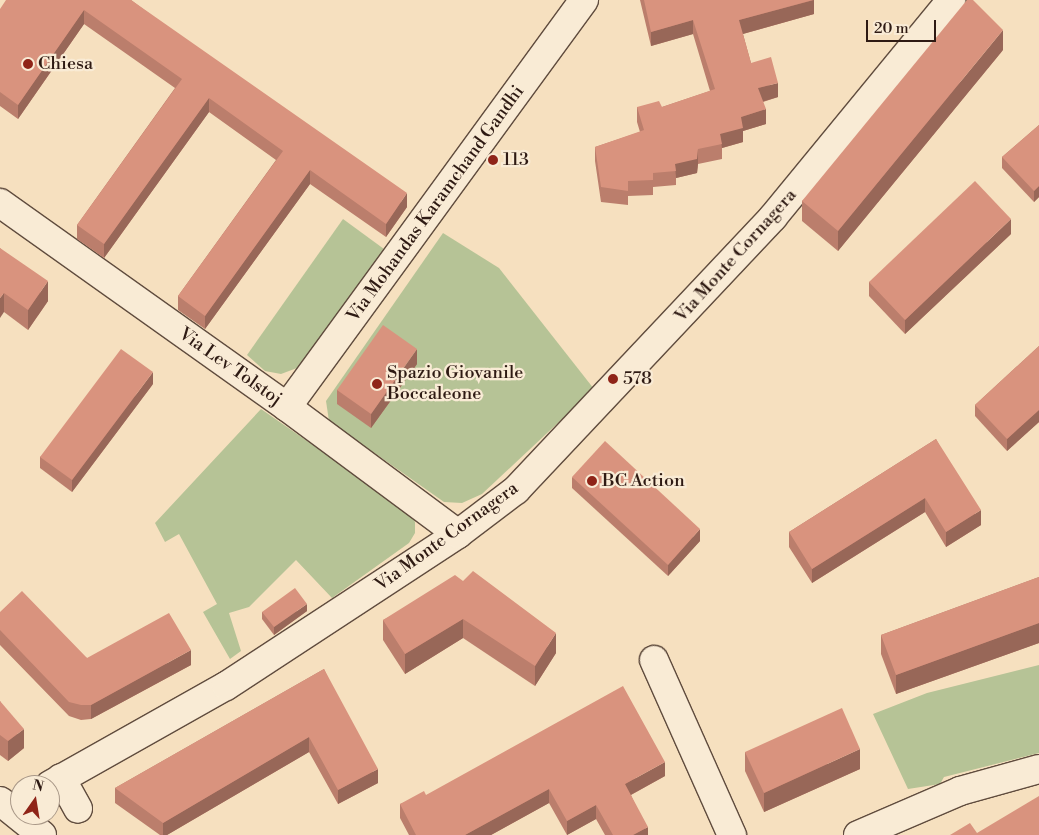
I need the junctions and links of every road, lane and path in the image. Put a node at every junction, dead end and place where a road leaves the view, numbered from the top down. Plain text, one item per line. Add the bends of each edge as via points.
1 (584, 0) edge
2 (950, 0) edge
3 (0, 203) edge
4 (287, 408) junction
5 (458, 534) junction
6 (654, 660) dead end
7 (1039, 768) edge
8 (60, 780) edge
9 (60, 787) edge
10 (78, 809) dead end
11 (31, 825) edge
12 (870, 833) edge
13 (42, 835) edge
14 (732, 835) edge

1 - 4 street, Via Mohandas Karamchand Gandhi
2 - 5 street, Via Monte Cornagera via 827,155 724,271 516,490
3 - 4 street, Via Lev Tolstoj
4 - 5 street, Via Lev Tolstoj
5 - 8 street, Via Monte Cornagera via 226,686
6 - 14 street
7 - 12 street via 960,791
9 - 10 street
11 - 13 street

